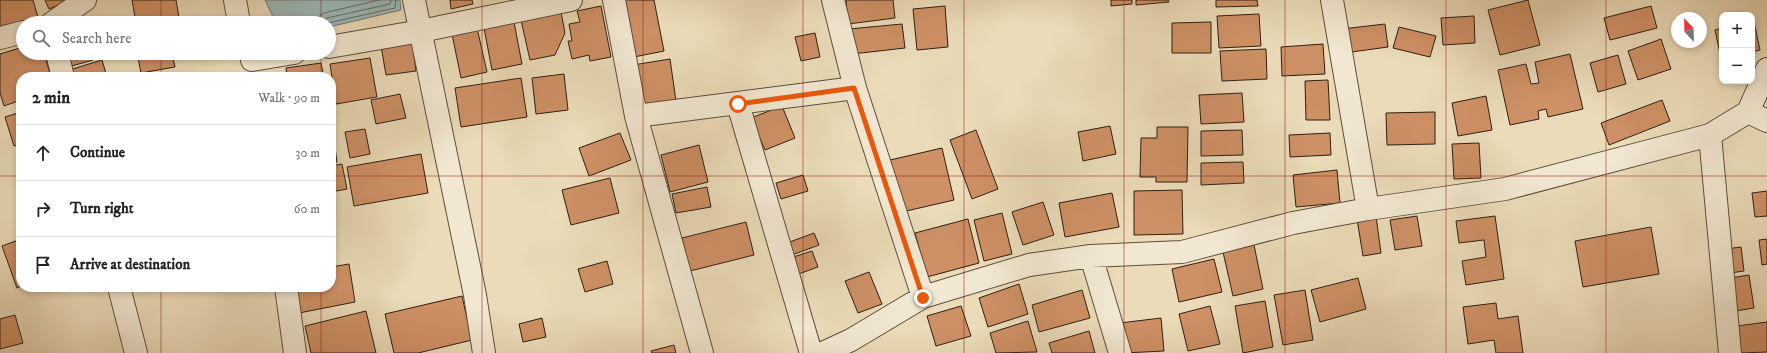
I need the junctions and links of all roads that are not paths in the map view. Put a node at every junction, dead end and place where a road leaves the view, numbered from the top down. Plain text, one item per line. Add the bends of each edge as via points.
1 (85, 0) edge
2 (235, 0) edge
3 (414, 0) edge
4 (571, 0) edge
5 (614, 0) edge
6 (833, 0) edge
7 (1332, 0) edge
8 (62, 16) edge
9 (238, 16) edge
10 (421, 31) junction
11 (16, 34) edge
12 (0, 38) edge
13 (336, 46) edge
14 (59, 60) edge
15 (265, 60) edge
16 (252, 63) edge
17 (1767, 69) edge
18 (62, 72) edge
19 (854, 88) junction
20 (738, 104) junction
21 (1748, 112) junction
22 (636, 116) junction
23 (1767, 121) edge
24 (1710, 136) junction
25 (1368, 209) junction
26 (1090, 256) junction
27 (120, 292) edge
28 (287, 292) edge
29 (923, 298) junction
30 (833, 351) edge
31 (136, 353) edge
32 (296, 353) edge
33 (484, 353) edge
34 (702, 353) edge
35 (811, 353) edge
36 (1120, 353) edge
37 (1730, 353) edge

1 - 8 street
2 - 9 street
3 - 10 street
4 - 10 street
5 - 22 street
6 - 19 street
7 - 25 street
10 - 13 street
10 - 33 street via 475,295
11 - 12 street
14 - 18 street
15 - 16 street
17 - 21 street
19 - 20 street
19 - 29 street
20 - 22 street
20 - 35 street
21 - 23 street
21 - 24 street
22 - 34 street
24 - 25 street via 1505,189
24 - 37 street
25 - 26 street via 1293,223 1182,252
26 - 29 street via 1029,265
26 - 36 street
27 - 31 street
28 - 32 street
29 - 30 street

